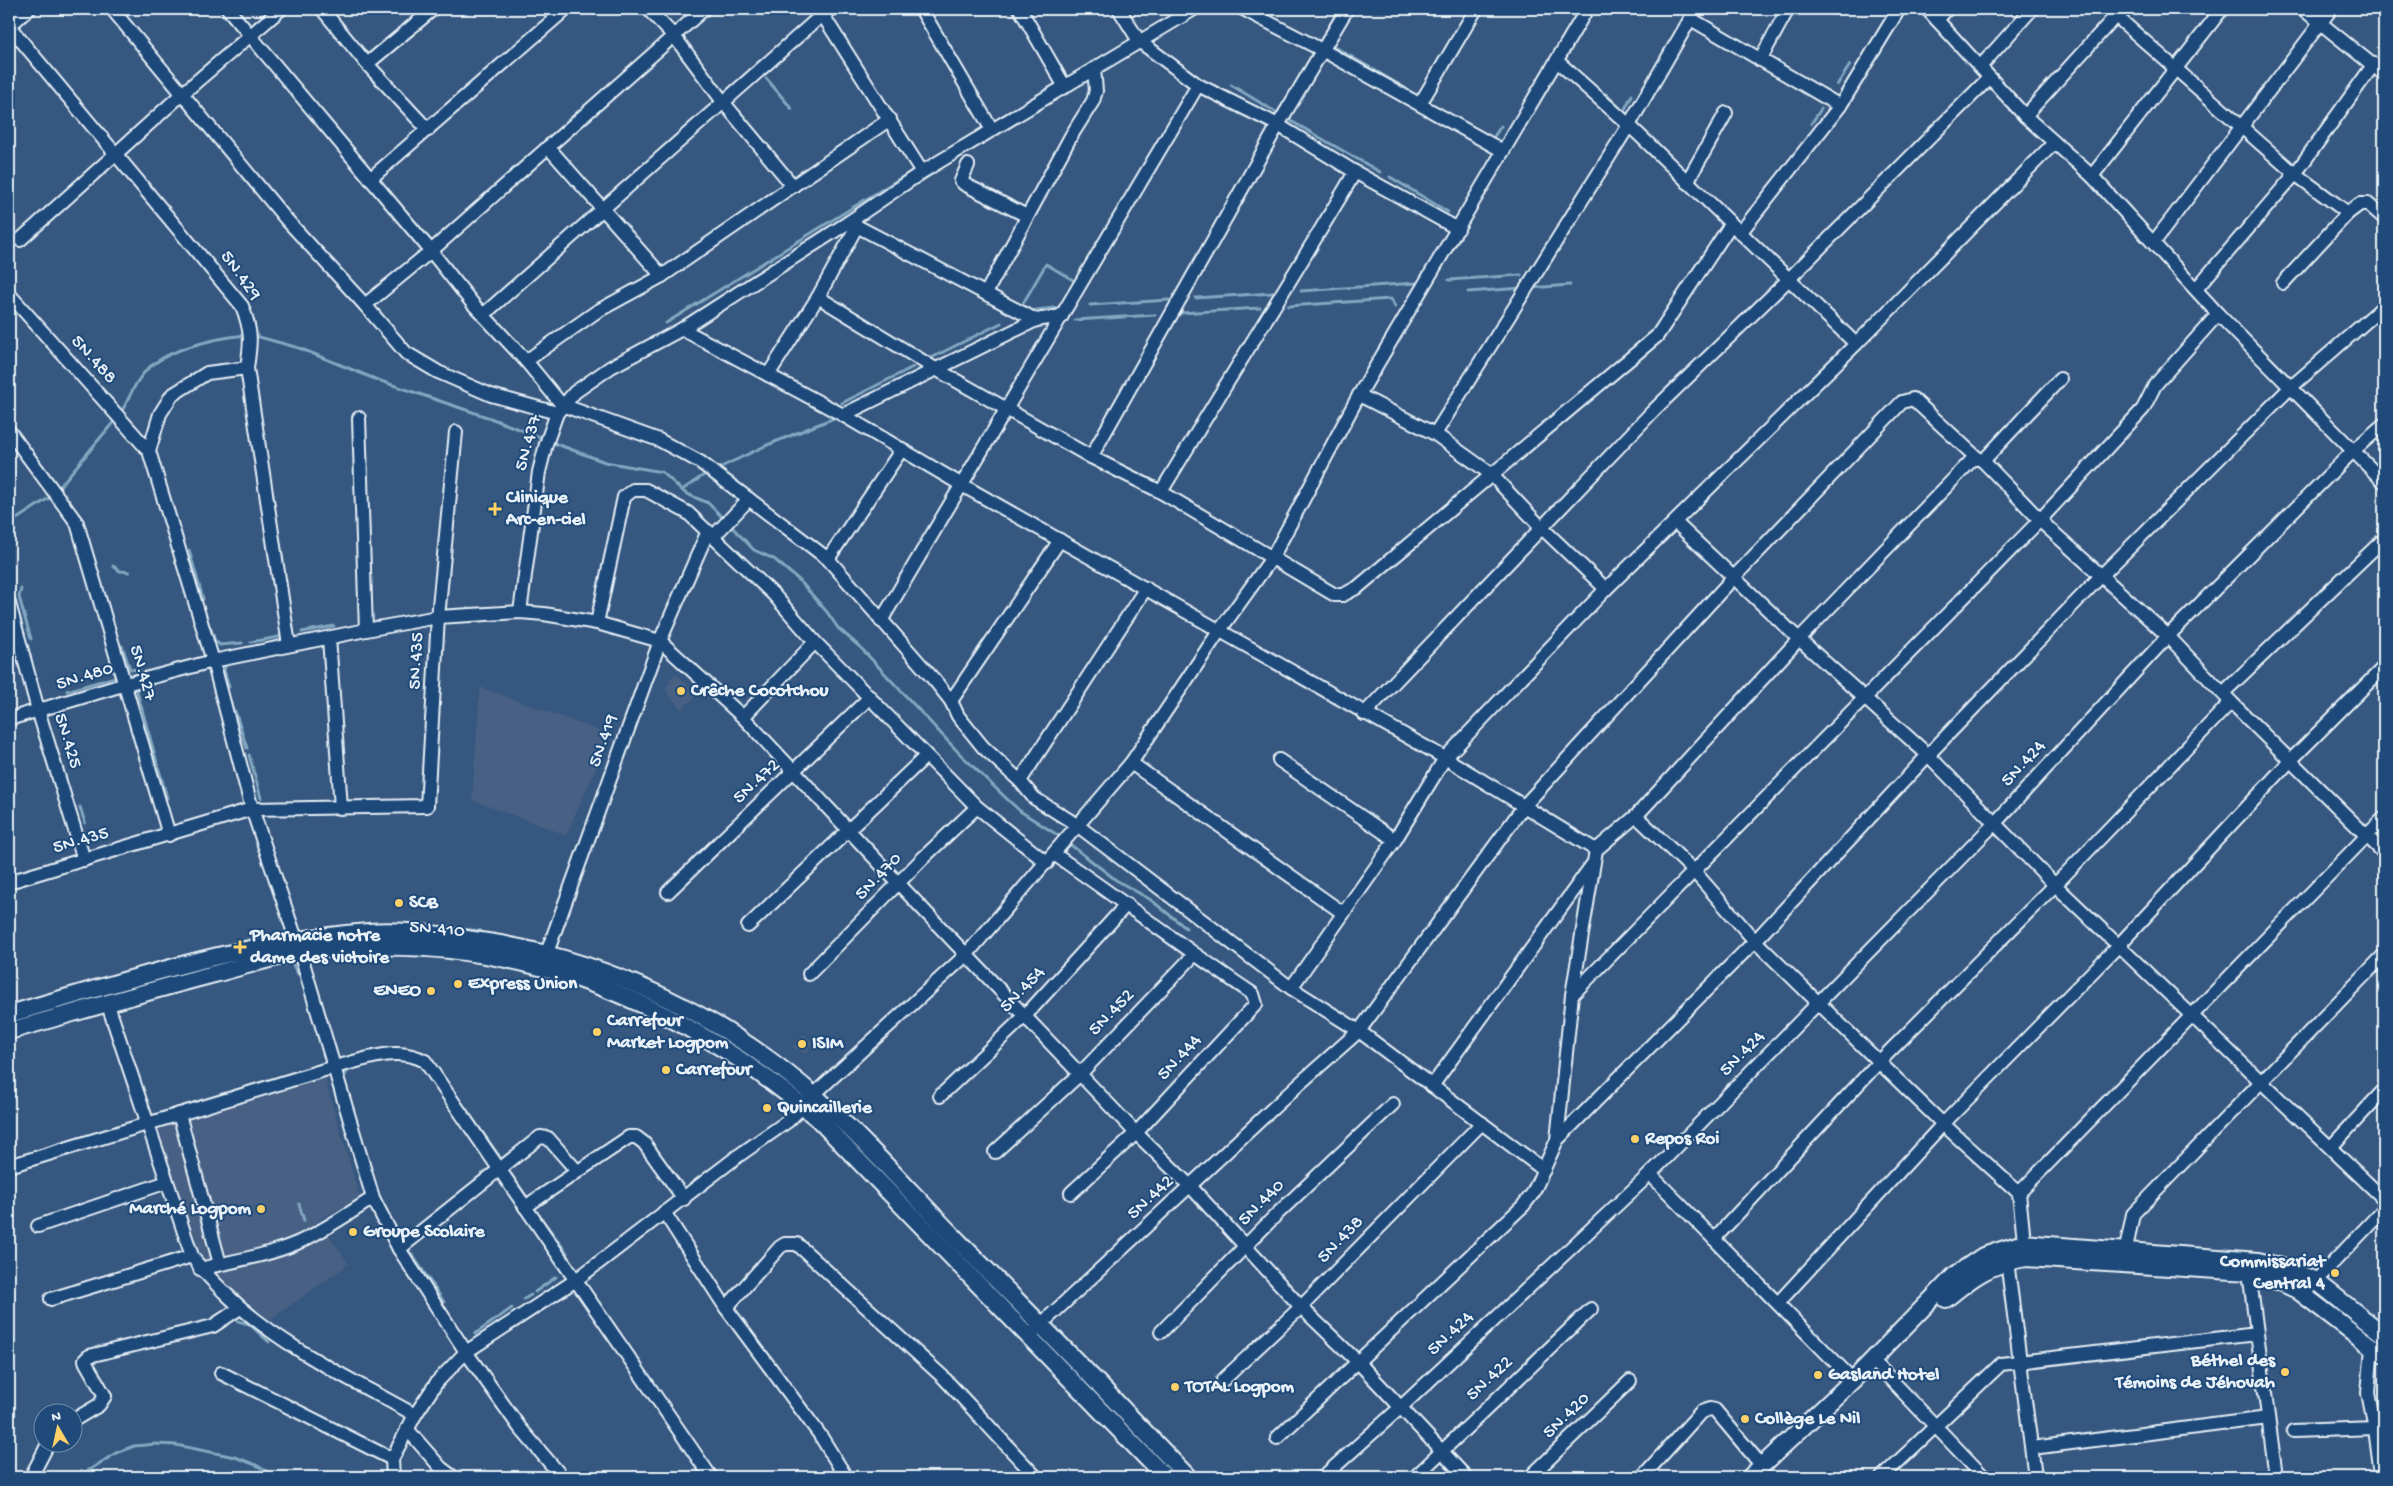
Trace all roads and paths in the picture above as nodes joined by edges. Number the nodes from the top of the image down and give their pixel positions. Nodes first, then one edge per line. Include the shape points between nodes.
1 (29, 9) edge
2 (112, 9) edge
3 (228, 9) edge
4 (281, 9) edge
5 (322, 9) edge
6 (433, 9) edge
7 (566, 9) edge
8 (648, 9) edge
9 (704, 9) edge
10 (921, 9) edge
11 (1020, 9) edge
12 (1119, 9) edge
13 (1194, 9) edge
14 (1243, 9) edge
15 (1347, 9) edge
16 (1476, 9) edge
17 (1587, 9) edge
18 (1788, 9) edge
19 (1899, 9) edge
20 (1927, 9) edge
21 (1947, 9) edge
22 (2032, 9) edge
23 (2222, 9) edge
24 (2302, 9) edge
25 (2331, 9) edge
26 (825, 11) edge
27 (2115, 11) edge
28 (1694, 14) edge
29 (1938, 20) junction
30 (2320, 24) junction
31 (9, 26) edge
32 (251, 35) junction
33 (674, 36) junction
34 (1139, 41) junction
35 (1324, 51) junction
36 (1760, 60) junction
37 (1557, 61) junction
38 (367, 64) junction
39 (2374, 64) junction
40 (1980, 67) junction
41 (2176, 68) junction
42 (1094, 69) junction
43 (2384, 74) edge
44 (1989, 78) junction
45 (1198, 85) junction
46 (1065, 87) junction
47 (182, 94) junction
48 (724, 103) junction
49 (1420, 104) junction
50 (1840, 106) junction
51 (1726, 113) dead end
52 (2025, 116) junction
53 (890, 119) junction
54 (1278, 125) junction
55 (1630, 125) junction
56 (2242, 126) junction
57 (428, 130) junction
58 (992, 130) junction
59 (2053, 144) junction
60 (548, 147) junction
61 (1503, 151) junction
62 (116, 154) junction
63 (968, 165) dead end
64 (922, 172) junction
65 (1355, 172) junction
66 (2295, 174) junction
67 (2092, 176) junction
68 (370, 179) junction
69 (1687, 182) junction
70 (793, 186) junction
71 (604, 210) junction
72 (2348, 213) junction
73 (1027, 216) junction
74 (2384, 218) edge
75 (853, 224) junction
76 (1458, 229) junction
77 (1735, 229) junction
78 (20, 240) dead end
79 (2154, 242) junction
80 (431, 251) junction
81 (662, 276) junction
82 (1789, 279) junction
83 (2283, 283) dead end
84 (2196, 289) junction
85 (986, 293) junction
86 (9, 294) edge
87 (818, 297) junction
88 (365, 304) junction
89 (2384, 306) edge
90 (2218, 314) junction
91 (483, 315) junction
92 (1062, 316) junction
93 (1036, 320) junction
94 (682, 329) junction
95 (1856, 344) junction
96 (526, 361) junction
97 (247, 368) junction
98 (934, 368) junction
99 (768, 375) junction
100 (2060, 380) dead end
101 (2290, 388) junction
102 (1359, 395) junction
103 (560, 409) junction
104 (1007, 409) junction
105 (843, 415) junction
106 (359, 418) dead end
107 (2384, 424) edge
108 (9, 431) edge
109 (456, 432) dead end
110 (1435, 434) junction
111 (902, 449) junction
112 (2354, 450) junction
113 (149, 451) junction
114 (1091, 457) junction
115 (1980, 459) junction
116 (1491, 474) junction
117 (2384, 482) edge
118 (962, 485) junction
119 (1161, 492) junction
120 (749, 499) junction
121 (2040, 520) junction
122 (1675, 522) junction
123 (1541, 527) junction
124 (711, 534) junction
125 (2384, 539) edge
126 (1060, 540) junction
127 (1272, 558) junction
128 (828, 559) junction
129 (2101, 576) junction
130 (1734, 577) junction
131 (1146, 588) junction
132 (1606, 589) junction
133 (9, 604) edge
134 (520, 612) junction
135 (438, 617) junction
136 (881, 621) junction
137 (597, 623) junction
138 (366, 630) junction
139 (1220, 630) junction
140 (2168, 636) junction
141 (330, 638) junction
142 (1799, 639) junction
143 (660, 641) junction
144 (815, 642) junction
145 (289, 645) junction
146 (213, 661) junction
147 (2384, 667) edge
148 (126, 684) junction
149 (870, 698) junction
150 (1866, 698) junction
151 (2227, 698) junction
152 (951, 701) junction
153 (38, 710) junction
154 (1364, 714) junction
155 (743, 717) junction
156 (9, 719) edge
157 (1928, 755) junction
158 (926, 756) junction
159 (1445, 758) junction
160 (1279, 760) dead end
161 (2290, 761) junction
162 (1131, 763) junction
163 (794, 773) junction
164 (1020, 781) junction
165 (1524, 806) junction
166 (978, 807) junction
167 (341, 808) junction
168 (252, 809) junction
169 (1636, 816) junction
170 (2384, 818) edge
171 (1995, 823) junction
172 (1075, 828) junction
173 (848, 829) junction
174 (169, 835) junction
175 (2366, 837) junction
176 (1395, 840) junction
177 (2384, 853) edge
178 (1595, 856) junction
179 (1051, 859) junction
180 (84, 860) junction
181 (1693, 870) junction
182 (9, 882) edge
183 (899, 884) junction
184 (2056, 885) junction
185 (668, 892) dead end
186 (1127, 904) junction
187 (1343, 912) junction
188 (748, 926) dead end
189 (1756, 941) junction
190 (298, 946) junction
191 (2118, 946) junction
192 (967, 954) junction
193 (1194, 955) junction
194 (2384, 955) edge
195 (544, 959) junction
196 (809, 974) dead end
197 (1291, 988) junction
198 (1572, 995) junction
199 (107, 1002) junction
200 (1820, 1003) junction
201 (9, 1014) edge
202 (2191, 1014) junction
203 (1025, 1016) junction
204 (9, 1031) edge
205 (1359, 1031) junction
206 (1879, 1062) junction
207 (334, 1067) junction
208 (1080, 1074) junction
209 (2262, 1080) junction
210 (1432, 1086) junction
211 (2384, 1090) edge
212 (940, 1096) dead end
213 (809, 1101) junction
214 (1393, 1104) dead end
215 (179, 1114) junction
216 (1482, 1123) junction
217 (148, 1124) junction
218 (1943, 1124) junction
219 (1136, 1133) junction
220 (1557, 1140) junction
221 (2330, 1147) junction
222 (994, 1152) dead end
223 (9, 1166) edge
224 (500, 1168) junction
225 (879, 1170) junction
226 (1544, 1170) junction
227 (577, 1171) junction
228 (1650, 1174) junction
229 (167, 1182) junction
230 (1191, 1187) junction
231 (1071, 1193) dead end
232 (2019, 1193) junction
233 (373, 1198) junction
234 (684, 1199) junction
235 (2384, 1199) edge
236 (525, 1207) junction
237 (2384, 1209) edge
238 (664, 1212) junction
239 (38, 1226) dead end
240 (1714, 1239) junction
241 (1245, 1247) junction
242 (399, 1249) junction
243 (2025, 1251) junction
244 (192, 1256) junction
245 (2124, 1258) junction
246 (2008, 1261) junction
247 (220, 1264) junction
248 (200, 1269) junction
249 (2250, 1272) junction
250 (576, 1280) junction
251 (2316, 1281) junction
252 (2303, 1294) junction
253 (51, 1298) dead end
254 (1778, 1303) junction
255 (1301, 1307) junction
256 (240, 1308) junction
257 (726, 1308) junction
258 (1591, 1309) dead end
259 (1041, 1325) junction
260 (1161, 1332) dead end
261 (2257, 1334) junction
262 (2384, 1336) edge
263 (1028, 1337) junction
264 (2378, 1350) edge
265 (466, 1352) junction
266 (2020, 1361) junction
267 (1358, 1362) junction
268 (1879, 1367) junction
269 (221, 1373) dead end
270 (1223, 1380) dead end
271 (1853, 1380) junction
272 (1630, 1381) dead end
273 (1400, 1408) junction
274 (82, 1415) edge
275 (415, 1415) junction
276 (2268, 1418) junction
277 (1936, 1426) junction
278 (2375, 1428) junction
279 (407, 1429) junction
280 (2292, 1431) dead end
281 (1277, 1438) dead end
282 (2032, 1448) junction
283 (1441, 1452) junction
284 (43, 1454) edge
285 (392, 1459) junction
286 (1764, 1471) edge
287 (31, 1477) edge
288 (393, 1477) edge
289 (452, 1477) edge
290 (562, 1477) edge
291 (711, 1477) edge
292 (846, 1477) edge
293 (1036, 1477) edge
294 (1164, 1477) edge
295 (1188, 1477) edge
296 (1323, 1477) edge
297 (1415, 1477) edge
298 (1466, 1477) edge
299 (1530, 1477) edge
300 (1642, 1477) edge
301 (1750, 1477) edge
302 (1882, 1477) edge
303 (1984, 1477) edge
304 (2035, 1477) edge
305 (2276, 1477) edge
306 (2381, 1477) edge

1 - 31 street
2 - 47 street
3 - 32 street
4 - 32 street
5 - 38 street
6 - 38 street
7 - 57 street
8 - 33 street
9 - 33 street
10 - 58 street
11 - 46 street
12 - 34 street
13 - 34 street
14 - 35 street
15 - 35 street
16 - 49 street
17 - 37 street
18 - 36 street
19 - 50 street
20 - 29 street
21 - 29 street
22 - 40 street
23 - 41 street
24 - 30 street
25 - 30 street
26 - 48 street
26 - 53 street
27 - 41 street
27 - 52 street
28 - 36 street
28 - 55 street
29 - 40 street
30 - 39 street
30 - 56 street
31 - 62 street, 5N.429
32 - 47 street
32 - 68 street
33 - 48 street
33 - 60 street
34 - 42 street
34 - 45 street
35 - 49 street
35 - 54 street
36 - 50 street
37 - 55 street
37 - 61 street
38 - 57 street
39 - 43 street
39 - 66 street
40 - 44 street
41 - 56 street
41 - 67 street
42 - 46 street
42 - 73 street via 1096,91 1093,101
44 - 52 street
44 - 82 street
45 - 54 street
45 - 92 street
46 - 58 street
47 - 62 street
47 - 88 street via 285,218
48 - 70 street
48 - 71 street
49 - 61 street
50 - 77 street
51 - 69 street
52 - 59 street
53 - 64 street
53 - 70 street
54 - 65 street
54 - 114 street
55 - 69 street
55 - 110 street
56 - 66 street
56 - 79 street
57 - 68 street
58 - 64 street
59 - 67 street
59 - 95 street
60 - 71 street
60 - 80 street
61 - 76 street
62 - 78 street
62 - 97 street, 5N.429 via 242,306 250,326
63 - 73 street via 961,180 964,184
64 - 75 street
65 - 76 street
65 - 119 street
66 - 72 street
66 - 84 street
67 - 79 street
68 - 80 street
69 - 77 street
70 - 81 street
71 - 81 street
71 - 91 street
72 - 74 street via 2360,204 2368,204
72 - 83 street
73 - 85 street
75 - 85 street
75 - 87 street
75 - 94 street
76 - 102 street
77 - 82 street
77 - 116 street via 1657,336
79 - 84 street
80 - 88 street
80 - 91 street
81 - 96 street via 603,307
82 - 95 street
82 - 123 street via 1654,410
84 - 90 street
85 - 93 street
86 - 113 street, 5N.488
87 - 98 street
87 - 99 street
88 - 103 street via 406,353 438,372 491,395
89 - 101 street
90 - 101 street
90 - 121 street via 2155,385 2143,409
91 - 96 street
92 - 93 street
92 - 104 street
93 - 98 street
94 - 99 street
94 - 103 street via 592,379
95 - 122 street
96 - 103 street
97 - 113 street via 207,373 172,395 160,414
97 - 145 street, 5N.429
98 - 104 street
98 - 105 street
99 - 105 street
100 - 115 street
101 - 112 street
101 - 129 street
102 - 110 street
102 - 127 street
103 - 120 street via 659,440 700,462
103 - 134 street, 5N.437 via 539,472
104 - 114 street
104 - 118 street
105 - 111 street
106 - 138 street
107 - 112 street, 5N.424
108 - 148 street, 5N.427 via 77,523
109 - 135 street, 5N.435
110 - 116 street
111 - 118 street
111 - 128 street
112 - 117 street
112 - 140 street, 5N.424
113 - 146 street
114 - 119 street
115 - 121 street
115 - 130 street, 5N.442 via 1913,399 1908,399
115 - 142 street via 1972,460
116 - 123 street
116 - 127 street via 1351,592 1335,595
118 - 126 street
118 - 136 street
119 - 127 street
120 - 124 street via 728,523
120 - 128 street
121 - 129 street
121 - 150 street
122 - 130 street
122 - 132 street
123 - 132 street
123 - 154 street
124 - 137 street via 688,513 646,490 632,490 624,497
124 - 143 street, 5N.419
124 - 144 street via 774,594
125 - 151 street
126 - 131 street
126 - 152 street
127 - 139 street
128 - 136 street
129 - 140 street
129 - 157 street
130 - 142 street
130 - 165 street, 5N.442
131 - 139 street
131 - 164 street
132 - 159 street
133 - 153 street, 5N.425
134 - 135 street, 5N.480
134 - 137 street, 5N.480
135 - 138 street, 5N.480
135 - 167 street, 5N.435 via 427,806
136 - 152 street
137 - 143 street, 5N.480
138 - 141 street, 5N.480
139 - 154 street
139 - 162 street
140 - 151 street
140 - 171 street, 5N.424
141 - 145 street, 5N.480
141 - 167 street
142 - 150 street
142 - 169 street
143 - 155 street
143 - 195 street, 5N.419
144 - 149 street
144 - 155 street
145 - 146 street, 5N.480
146 - 148 street, 5N.480
146 - 168 street
147 - 161 street
148 - 153 street, 5N.480
148 - 174 street, 5N.427
149 - 158 street
149 - 163 street, 5N.472
150 - 157 street
150 - 181 street
151 - 161 street
151 - 184 street
152 - 164 street via 958,716 983,748
153 - 156 street, 5N.480
153 - 180 street, 5N.425
154 - 159 street
155 - 163 street
157 - 171 street
157 - 189 street
158 - 166 street
158 - 173 street
159 - 165 street
159 - 176 street
160 - 176 street
161 - 175 street
161 - 191 street
162 - 172 street
162 - 187 street
163 - 173 street
163 - 185 street, 5N.472
164 - 172 street via 1034,798
165 - 178 street
165 - 205 street, 5N.442
166 - 179 street
166 - 183 street, 5N.470
167 - 168 street, 5N.435
168 - 174 street, 5N.435
168 - 190 street
169 - 178 street
169 - 181 street
170 - 175 street
171 - 184 street
171 - 200 street, 5N.424
172 - 179 street
172 - 197 street
173 - 183 street
173 - 188 street
174 - 180 street, 5N.435
175 - 177 street
175 - 202 street
176 - 187 street
178 - 198 street
178 - 210 street
179 - 186 street
179 - 192 street
180 - 182 street, 5N.435
181 - 189 street
181 - 198 street
183 - 192 street
183 - 196 street, 5N.470
184 - 191 street
184 - 206 street
186 - 193 street
186 - 203 street, 5N.454
187 - 197 street
189 - 200 street
189 - 220 street
190 - 195 main road, 5N.410 via 418,947
190 - 199 main road, 5N.410
190 - 201 main road via 177,968
190 - 207 street
191 - 202 street
191 - 218 street
192 - 203 street
192 - 213 street
193 - 208 street, 5N.452
193 - 219 street, 5N.444 via 1253,994 1256,1004
194 - 209 street
195 - 213 main road, 5N.410 via 686,1025
197 - 205 street
198 - 220 street
199 - 204 main road, 5N.410
199 - 217 street
200 - 206 street
200 - 228 street, 5N.424
202 - 209 street
202 - 232 street
203 - 208 street
203 - 212 street, 5N.454
205 - 210 street
205 - 230 street, 5N.442
206 - 218 street
206 - 240 street
207 - 215 street
207 - 224 street via 399,1052 425,1062
207 - 233 street
208 - 219 street
208 - 222 street, 5N.452
209 - 221 street
209 - 245 street via 2132,1214
210 - 216 street
211 - 221 street
213 - 225 main road, 5N.410
213 - 234 street via 788,1122
214 - 241 street, 5N.440
215 - 217 street
215 - 247 street
216 - 226 street
216 - 255 street, 5N.438
217 - 223 street
217 - 229 street
218 - 232 street
218 - 254 street
219 - 230 street
219 - 231 street, 5N.444
220 - 226 street
221 - 235 street
224 - 227 street via 545,1136
224 - 236 street
224 - 242 street
225 - 259 main road
225 - 263 main road
226 - 267 street via 1524,1206
227 - 234 street via 623,1139 636,1138 644,1143
227 - 236 street
228 - 240 street
228 - 273 street, 5N.424
229 - 239 street
229 - 244 street
230 - 241 street
230 - 259 street, 5N.442
232 - 243 street
233 - 242 street
233 - 247 street via 297,1243
234 - 238 street
236 - 250 street
237 - 251 street
238 - 250 street
238 - 257 street
240 - 254 street
241 - 255 street
241 - 260 street, 5N.440
242 - 265 street
243 - 245 main road
243 - 246 main road
243 - 271 main road via 1983,1256 1955,1276
244 - 248 street
244 - 253 street
245 - 249 main road
245 - 251 main road via 2258,1261
246 - 266 street
246 - 268 main road via 1971,1277
247 - 248 street
248 - 256 street
249 - 252 main road
249 - 261 street
250 - 265 street
250 - 291 street
251 - 252 street
251 - 262 main road
252 - 264 main road
254 - 271 street
255 - 267 street
255 - 270 street, 5N.438
256 - 274 street via 213,1326 89,1356 86,1363 105,1396 99,1405
256 - 275 street via 288,1344
257 - 292 street via 815,1428
257 - 293 street via 780,1247 796,1244 943,1377
258 - 283 street, 5N.422
259 - 263 street, 5N.442
259 - 295 main road
261 - 266 street
261 - 276 street
263 - 294 main road
264 - 278 street via 2368,1393
265 - 275 street via 437,1382
265 - 290 street via 520,1428
266 - 277 street via 2001,1364
266 - 282 street
267 - 273 street
267 - 281 street
268 - 277 street
268 - 286 main road
269 - 285 street
271 - 286 main road
272 - 299 street, 5N.420
273 - 283 street
273 - 296 street, 5N.424
275 - 279 street
276 - 282 street
276 - 305 street
277 - 302 street
277 - 303 street
278 - 280 street
278 - 306 street
279 - 285 street
279 - 289 street
282 - 304 street
283 - 297 street, 5N.422
283 - 298 street
284 - 287 street
285 - 288 street
286 - 300 street via 1715,1410 1710,1409 1701,1412
286 - 301 main road

